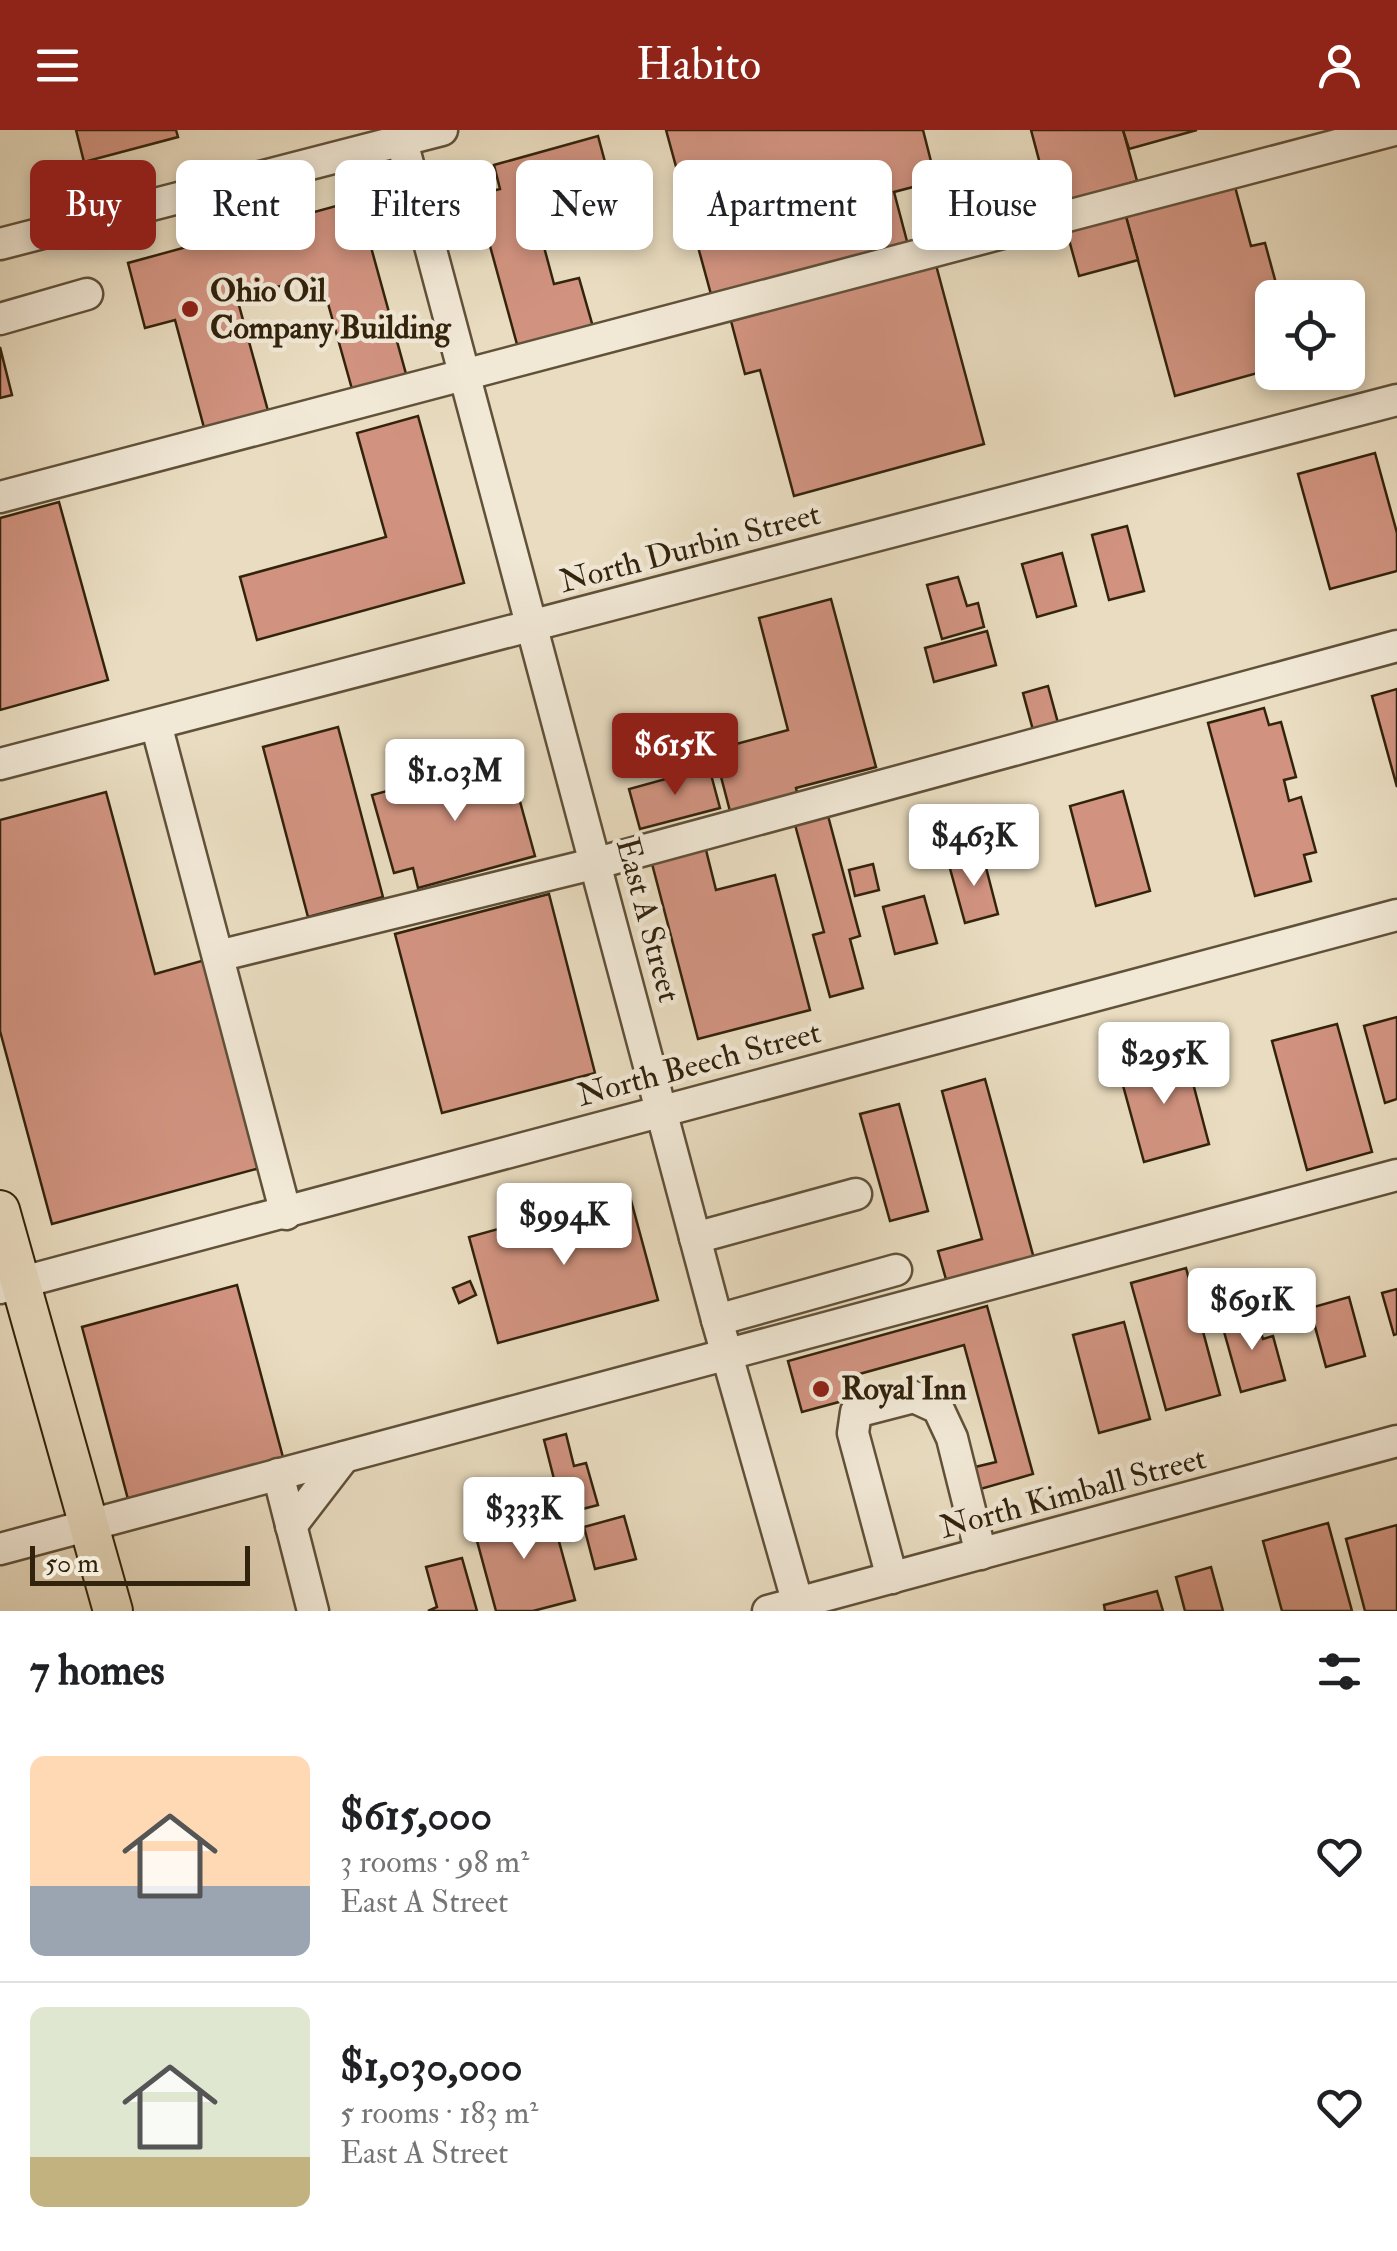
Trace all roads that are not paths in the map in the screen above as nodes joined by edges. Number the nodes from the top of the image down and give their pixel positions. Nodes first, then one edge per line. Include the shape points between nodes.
1 (442, 130) edge
2 (1394, 130) edge
3 (400, 135) edge
4 (0, 244) edge
5 (87, 294) dead end
6 (0, 319) edge
7 (465, 375) junction
8 (1397, 400) edge
9 (0, 497) edge
10 (532, 625) junction
11 (1397, 646) edge
12 (156, 724) junction
13 (0, 764) edge
14 (597, 863) junction
15 (1397, 915) edge
16 (218, 956) junction
17 (660, 1110) junction
18 (1397, 1175) edge
19 (856, 1194) dead end
20 (0, 1210) edge
21 (286, 1214) junction
22 (695, 1238) junction
23 (896, 1270) dead end
24 (10, 1285) edge
25 (716, 1320) junction
26 (726, 1354) junction
27 (1397, 1441) edge
28 (344, 1457) junction
29 (278, 1474) junction
30 (89, 1525) junction
31 (291, 1526) junction
32 (0, 1549) edge
33 (981, 1554) junction
34 (892, 1578) junction
35 (799, 1607) edge
36 (113, 1611) edge
37 (313, 1611) edge
38 (768, 1611) edge

1 - 3 street
2 - 7 street
3 - 4 street
3 - 7 street, East A Street
5 - 6 street
7 - 9 street
7 - 10 street, East A Street
8 - 10 street, North Durbin Street
10 - 12 street, North Durbin Street
10 - 14 street, East A Street
11 - 14 street
12 - 13 street, North Durbin Street
12 - 16 street
14 - 16 street
14 - 17 street, East A Street
15 - 17 street, North Beech Street
16 - 21 street
17 - 21 street, North Beech Street
17 - 22 street, East A Street
18 - 26 street
19 - 22 street
20 - 24 main road
21 - 24 street, North Beech Street
22 - 25 street, East A Street
23 - 25 street
24 - 30 main road
25 - 26 street, East A Street
26 - 28 street
26 - 35 street, East A Street
27 - 33 street, North Kimball Street
28 - 29 street
28 - 31 street
29 - 30 street
29 - 31 street
30 - 32 street
30 - 36 main road
31 - 37 street
33 - 34 street, North Kimball Street
33 - 34 street via 938,1408 914,1397 856,1412 853,1432
34 - 35 street, North Kimball Street
35 - 38 street, North Kimball Street

